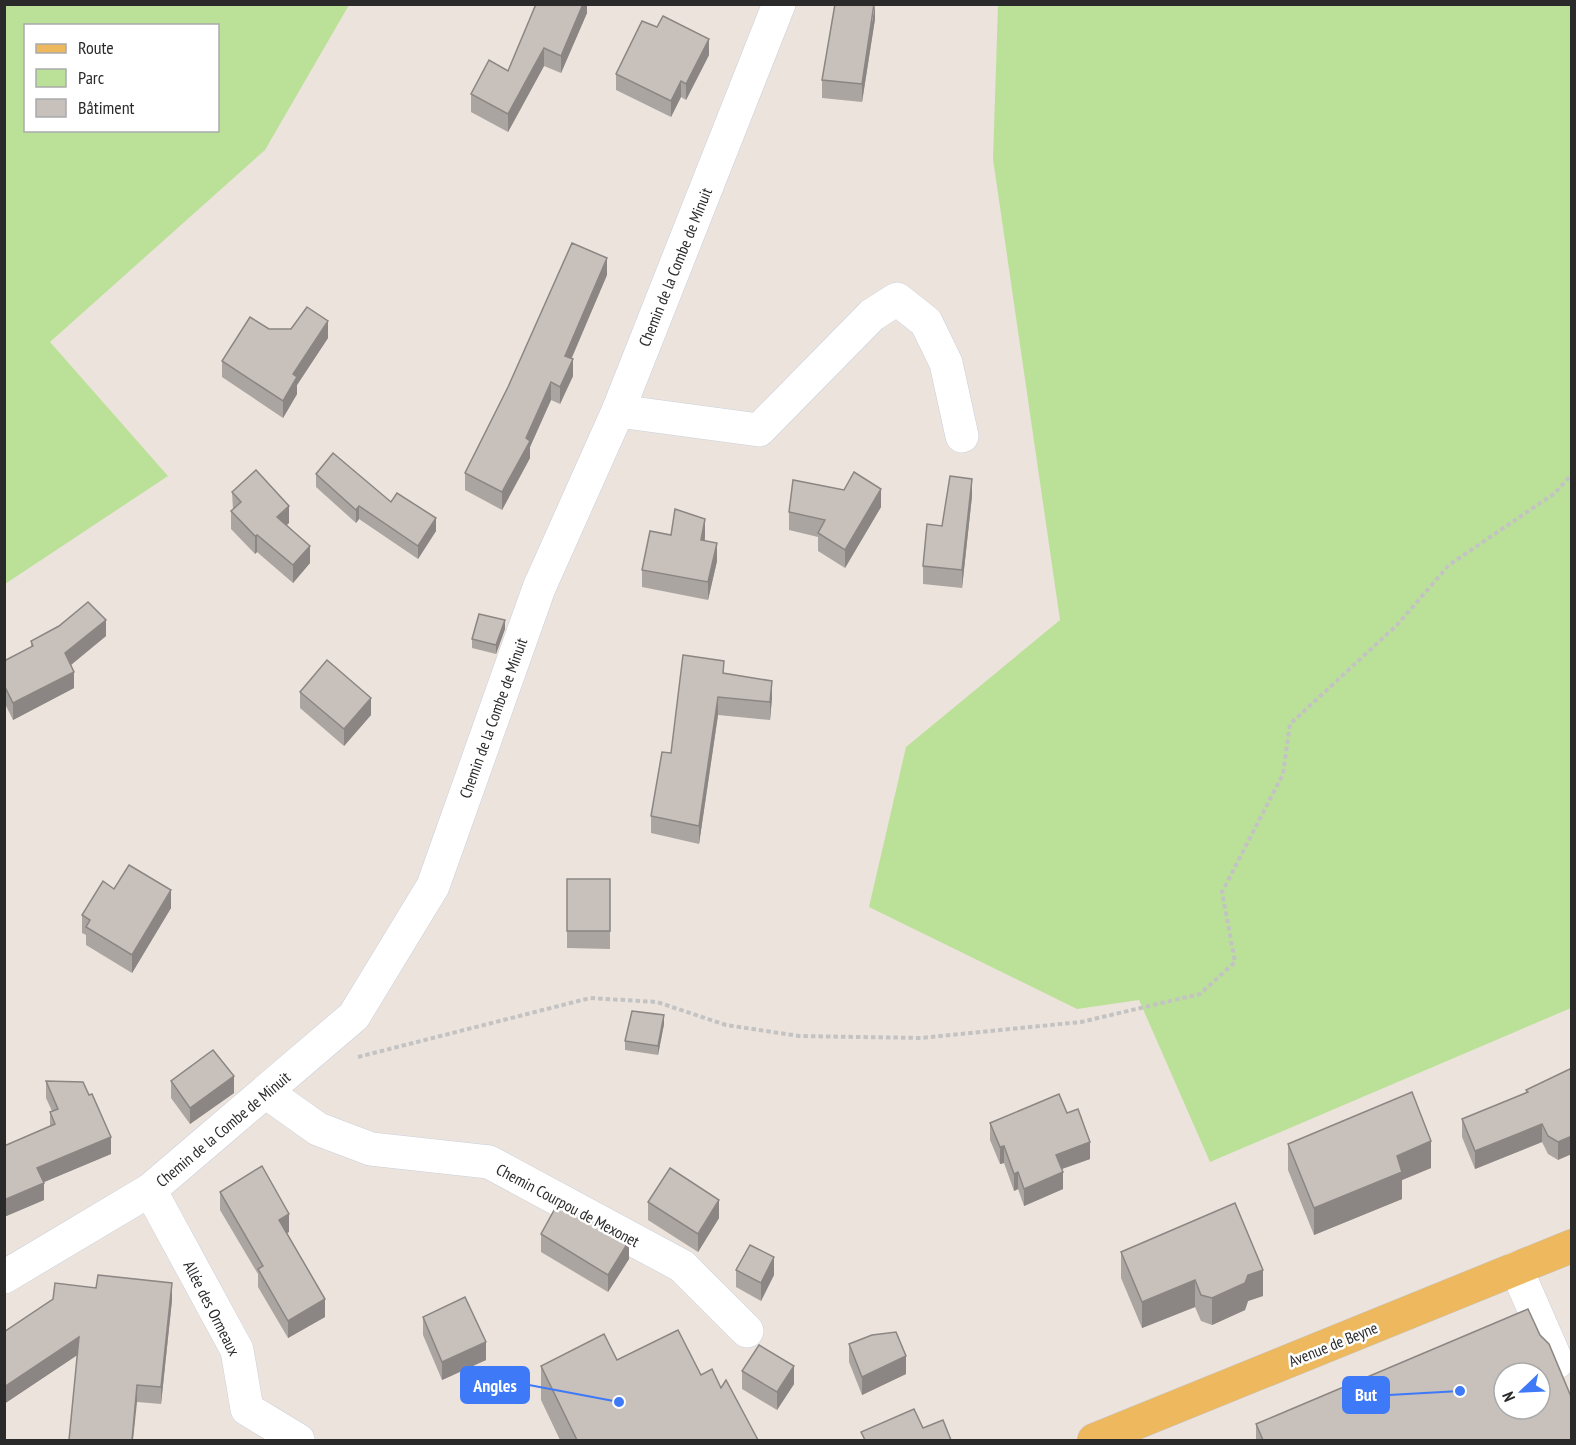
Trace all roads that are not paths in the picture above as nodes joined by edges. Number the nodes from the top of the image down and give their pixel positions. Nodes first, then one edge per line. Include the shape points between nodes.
1 (779, 4) edge
2 (618, 411) junction
3 (962, 436) dead end
4 (266, 1092) junction
5 (150, 1190) junction
6 (1572, 1246) edge
7 (1516, 1268) junction
8 (4, 1277) edge
9 (747, 1331) dead end
10 (1557, 1362) edge
11 (298, 1440) edge
12 (1094, 1440) edge

1 - 2 street, Chemin de la Combe de Minuit
2 - 3 street via 759,430 872,315 897,299 926,322 946,363
2 - 4 street, Chemin de la Combe de Minuit via 539,588 433,886 354,1016
4 - 5 street, Chemin de la Combe de Minuit
4 - 9 street, Chemin Courpou de Mexonet via 318,1129 371,1149 489,1162 682,1266
5 - 8 street, Chemin de la Combe de Minuit
5 - 11 street, Allée des Ormeaux via 237,1350 247,1409
6 - 7 main road, Avenue de Beyne
7 - 10 street
7 - 12 main road, Avenue de Beyne

